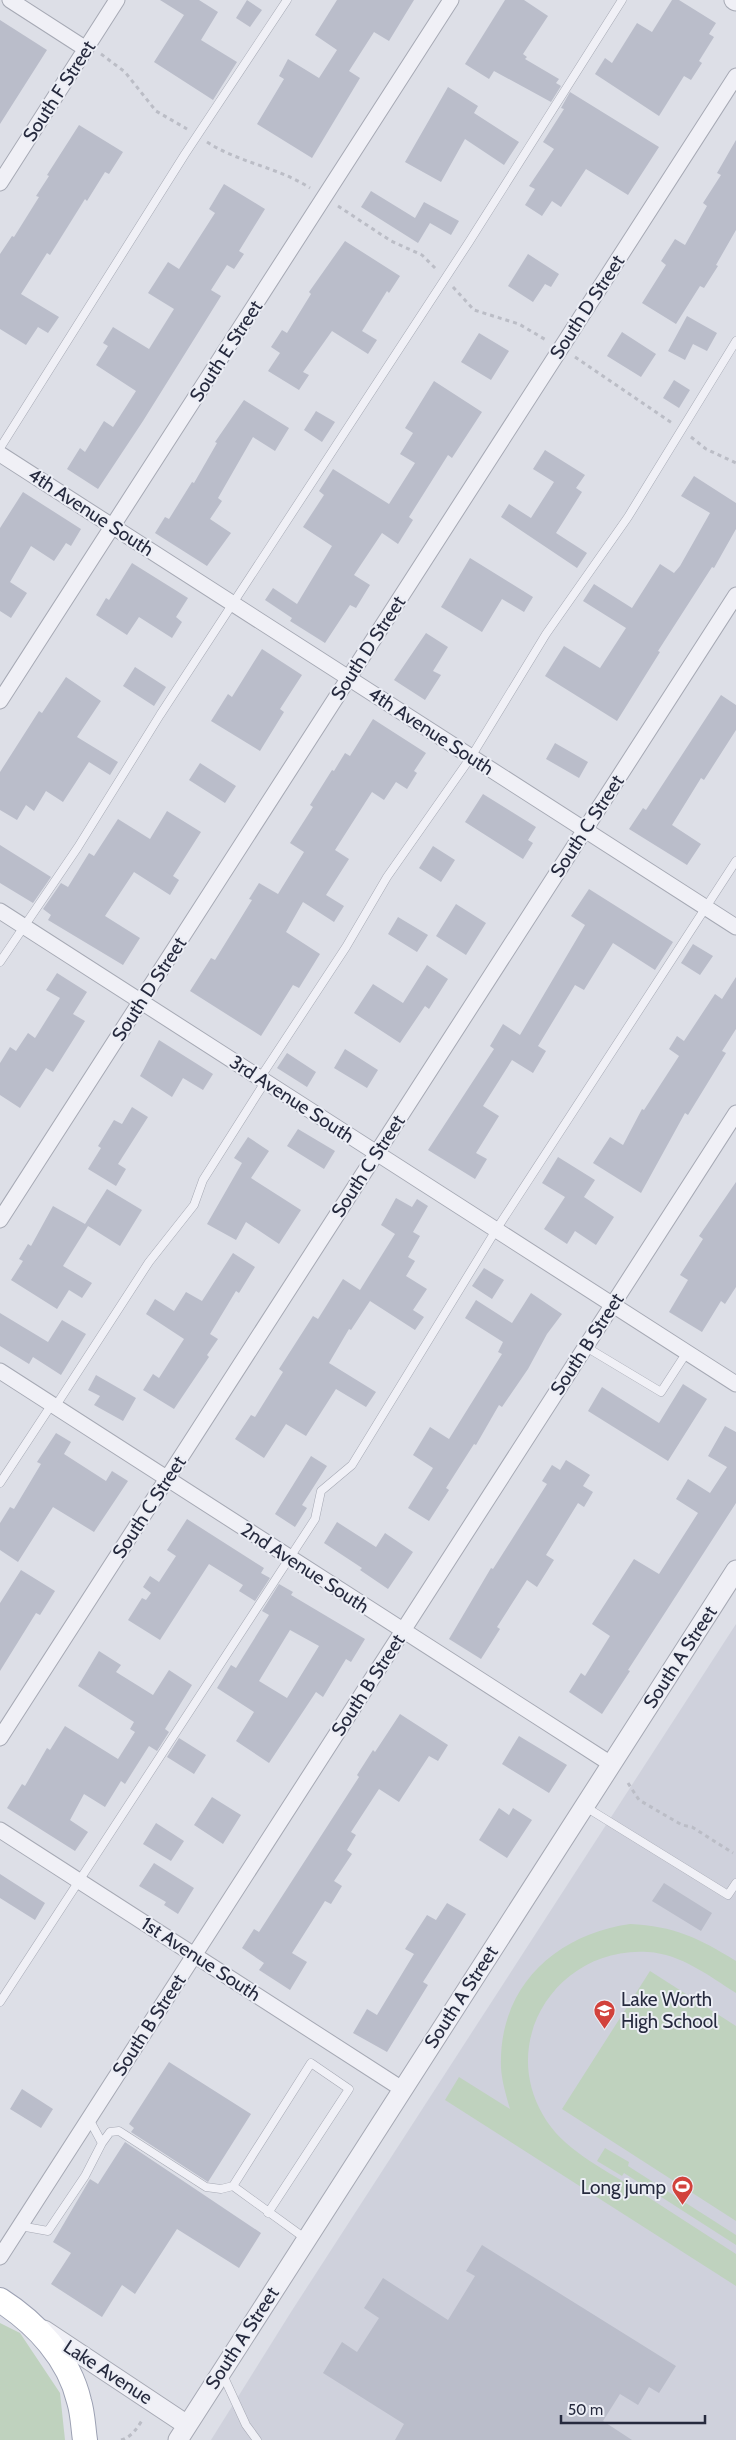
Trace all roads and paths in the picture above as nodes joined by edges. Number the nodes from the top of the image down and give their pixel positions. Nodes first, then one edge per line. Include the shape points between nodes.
1 (10, 0) edge
2 (117, 0) edge
3 (287, 0) edge
4 (451, 0) edge
5 (622, 0) edge
6 (86, 49) junction
7 (736, 76) edge
8 (0, 183) edge
9 (736, 341) edge
10 (575, 357) dead end
11 (680, 428) junction
12 (0, 448) edge
13 (0, 454) edge
14 (736, 462) edge
15 (113, 526) junction
16 (736, 595) edge
17 (234, 604) junction
18 (349, 678) junction
19 (0, 701) edge
20 (471, 757) junction
21 (585, 830) junction
22 (736, 861) edge
23 (704, 907) junction
24 (0, 911) edge
25 (23, 926) junction
26 (736, 927) edge
27 (0, 962) edge
28 (140, 1001) junction
29 (263, 1080) junction
30 (736, 1113) edge
31 (377, 1153) junction
32 (0, 1220) edge
33 (496, 1230) junction
34 (613, 1304) junction
35 (586, 1347) junction
36 (687, 1352) junction
37 (0, 1371) edge
38 (736, 1384) edge
39 (53, 1405) junction
40 (167, 1479) junction
41 (0, 1484) edge
42 (289, 1557) junction
43 (736, 1570) edge
44 (403, 1630) junction
45 (0, 1738) edge
46 (611, 1764) junction
47 (628, 1783) dead end
48 (584, 1806) junction
49 (0, 1830) edge
50 (733, 1853) dead end
51 (80, 1882) junction
52 (736, 1883) edge
53 (728, 1895) junction
54 (736, 1900) edge
55 (194, 1955) junction
56 (0, 2002) edge
57 (402, 2089) junction
58 (89, 2118) junction
59 (102, 2143) junction
60 (233, 2186) junction
61 (268, 2213) junction
62 (20, 2226) junction
63 (306, 2239) junction
64 (0, 2256) edge
65 (0, 2300) edge
66 (29, 2320) junction
67 (221, 2372) junction
68 (145, 2416) dead end
69 (182, 2432) edge
70 (129, 2439) edge
71 (85, 2440) edge
72 (121, 2440) edge
73 (257, 2440) edge

1 - 6 street
2 - 6 street, South F Street
3 - 12 lane via 185,154
4 - 15 street, South E Street
5 - 17 lane
6 - 8 street, South F Street
7 - 18 street, South D Street
9 - 11 lane
10 - 11 path
11 - 14 path via 706,450
11 - 20 lane via 628,517 546,634
13 - 15 street, 4th Avenue South
15 - 17 street, 4th Avenue South
15 - 19 street, South E Street
16 - 21 street, South C Street
17 - 18 street, 4th Avenue South
17 - 25 lane via 78,847
18 - 20 street, 4th Avenue South
18 - 28 street, South D Street
20 - 21 street, 4th Avenue South
20 - 29 lane via 387,877
21 - 23 street, 4th Avenue South
21 - 31 street, South C Street
22 - 23 lane
23 - 26 street, 4th Avenue South
23 - 33 lane
24 - 25 street, 3rd Avenue South
25 - 27 lane
25 - 28 street, 3rd Avenue South
28 - 29 street, 3rd Avenue South
28 - 32 street, South D Street
29 - 31 street, 3rd Avenue South
29 - 39 lane via 203,1180 194,1205 149,1262
30 - 34 street, South B Street
31 - 33 street, 3rd Avenue South
31 - 40 street, South C Street
33 - 34 street, 3rd Avenue South
33 - 42 lane via 352,1464 321,1492 315,1519
34 - 35 street, South B Street
34 - 36 street, 3rd Avenue South
35 - 36 lane via 661,1392
35 - 44 street, South B Street
36 - 38 street, 3rd Avenue South
37 - 39 street, 2nd Avenue South
39 - 40 street, 2nd Avenue South
39 - 41 lane
40 - 42 street, 2nd Avenue South
40 - 45 street, South C Street
42 - 44 street, 2nd Avenue South
42 - 51 lane
43 - 46 street, South A Street
44 - 46 street, 2nd Avenue South
44 - 55 street, South B Street
46 - 48 street, South A Street
47 - 50 path via 639,1800 682,1825 692,1827
48 - 53 lane
48 - 57 street, South A Street
49 - 51 street, 1st Avenue South
51 - 55 street, 1st Avenue South
51 - 56 lane
52 - 53 lane
53 - 54 lane
55 - 57 street, 1st Avenue South
55 - 58 street, South B Street
57 - 63 street, South A Street
58 - 59 lane
58 - 62 street, South B Street
59 - 60 lane via 110,2132 119,2131 206,2186 221,2189
59 - 62 lane via 85,2176 48,2232
60 - 61 lane
60 - 61 lane via 311,2063 349,2089
61 - 63 lane
62 - 64 street, South B Street
63 - 67 street, South A Street
65 - 66 main road, Lake Avenue
66 - 69 street, Lake Avenue
66 - 71 main road, Lake Avenue via 63,2362 71,2378 80,2402
67 - 69 street, South A Street
67 - 73 lane via 246,2425
68 - 70 path
70 - 72 path

